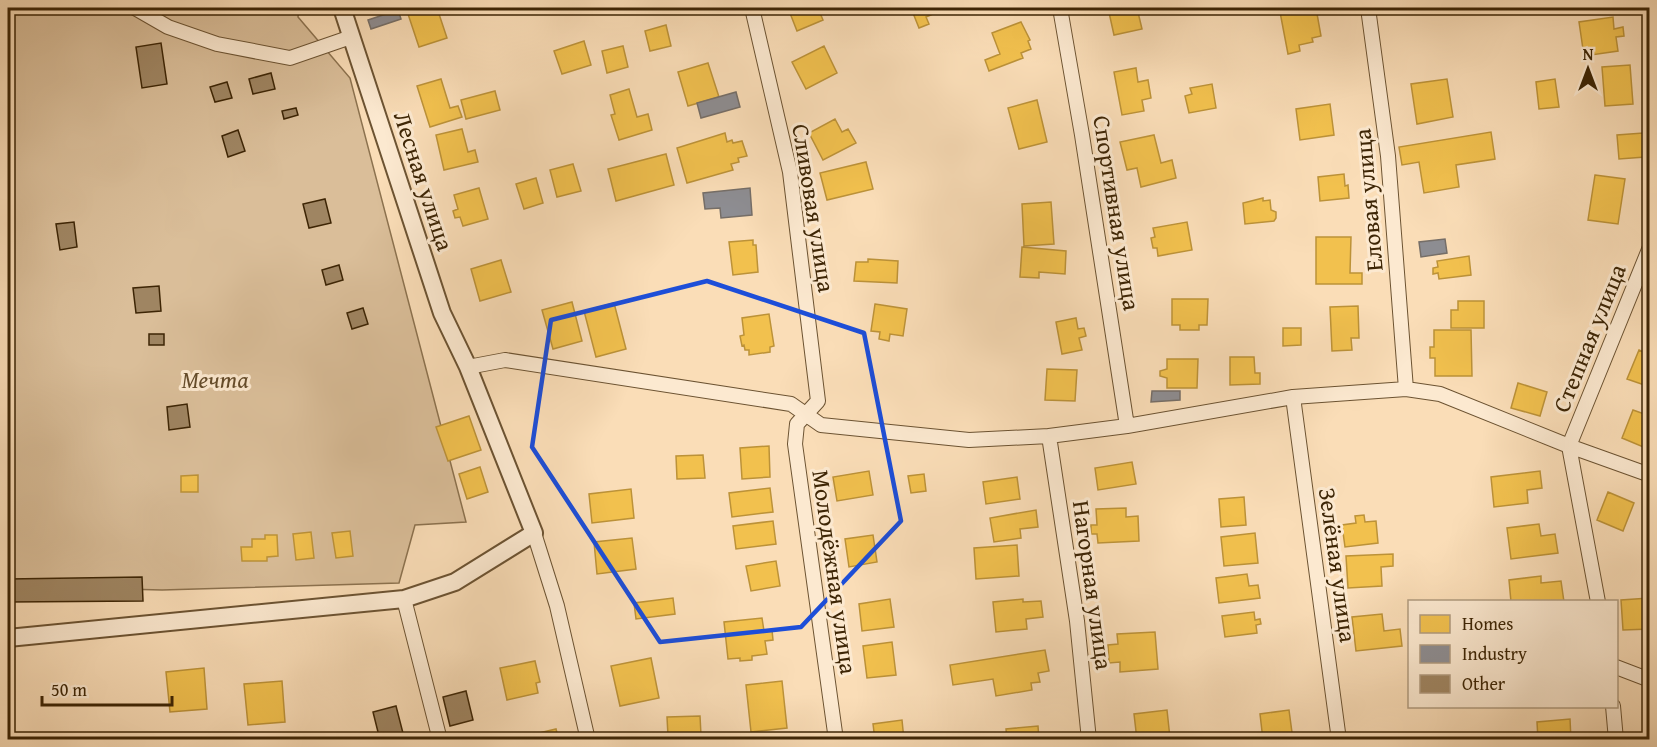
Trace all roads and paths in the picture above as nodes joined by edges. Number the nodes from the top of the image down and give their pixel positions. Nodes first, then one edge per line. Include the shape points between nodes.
1 (135, 8) edge
2 (342, 8) edge
3 (752, 8) edge
4 (1060, 8) edge
5 (1368, 8) edge
6 (351, 37) junction
7 (1650, 247) edge
8 (468, 367) junction
9 (1406, 389) junction
10 (1293, 397) junction
11 (807, 414) junction
12 (1127, 426) junction
13 (1049, 436) junction
14 (1569, 446) junction
15 (1650, 475) edge
16 (534, 533) junction
17 (404, 599) junction
18 (1598, 600) edge
19 (8, 638) edge
20 (1618, 667) edge
21 (1650, 680) edge
22 (1613, 708) edge
23 (440, 740) edge
24 (588, 740) edge
25 (836, 740) edge
26 (1089, 740) edge
27 (1339, 740) edge
28 (1616, 740) edge

1 - 6 street via 168,27 217,44 290,58
2 - 6 street, Лесная улица
3 - 11 street, Сливовая улица via 789,172 818,401
4 - 12 street, Спортивная улица
5 - 9 street, Еловая улица via 1388,156
6 - 8 street, Лесная улица via 442,313
7 - 14 street, Степная улица
8 - 11 street via 505,360 791,404
8 - 16 street, Лесная улица
9 - 10 street
9 - 14 street via 1440,394
10 - 12 street
10 - 27 street, Зелёная улица
11 - 13 street via 821,425 969,440
11 - 25 street, Молодёжная улица via 798,424 795,444
12 - 13 street
13 - 26 street, Нагорная улица via 1077,621
14 - 15 street
14 - 18 street
16 - 17 street via 455,582
16 - 24 street via 557,606
17 - 19 street
17 - 23 street
20 - 21 street
22 - 28 street

